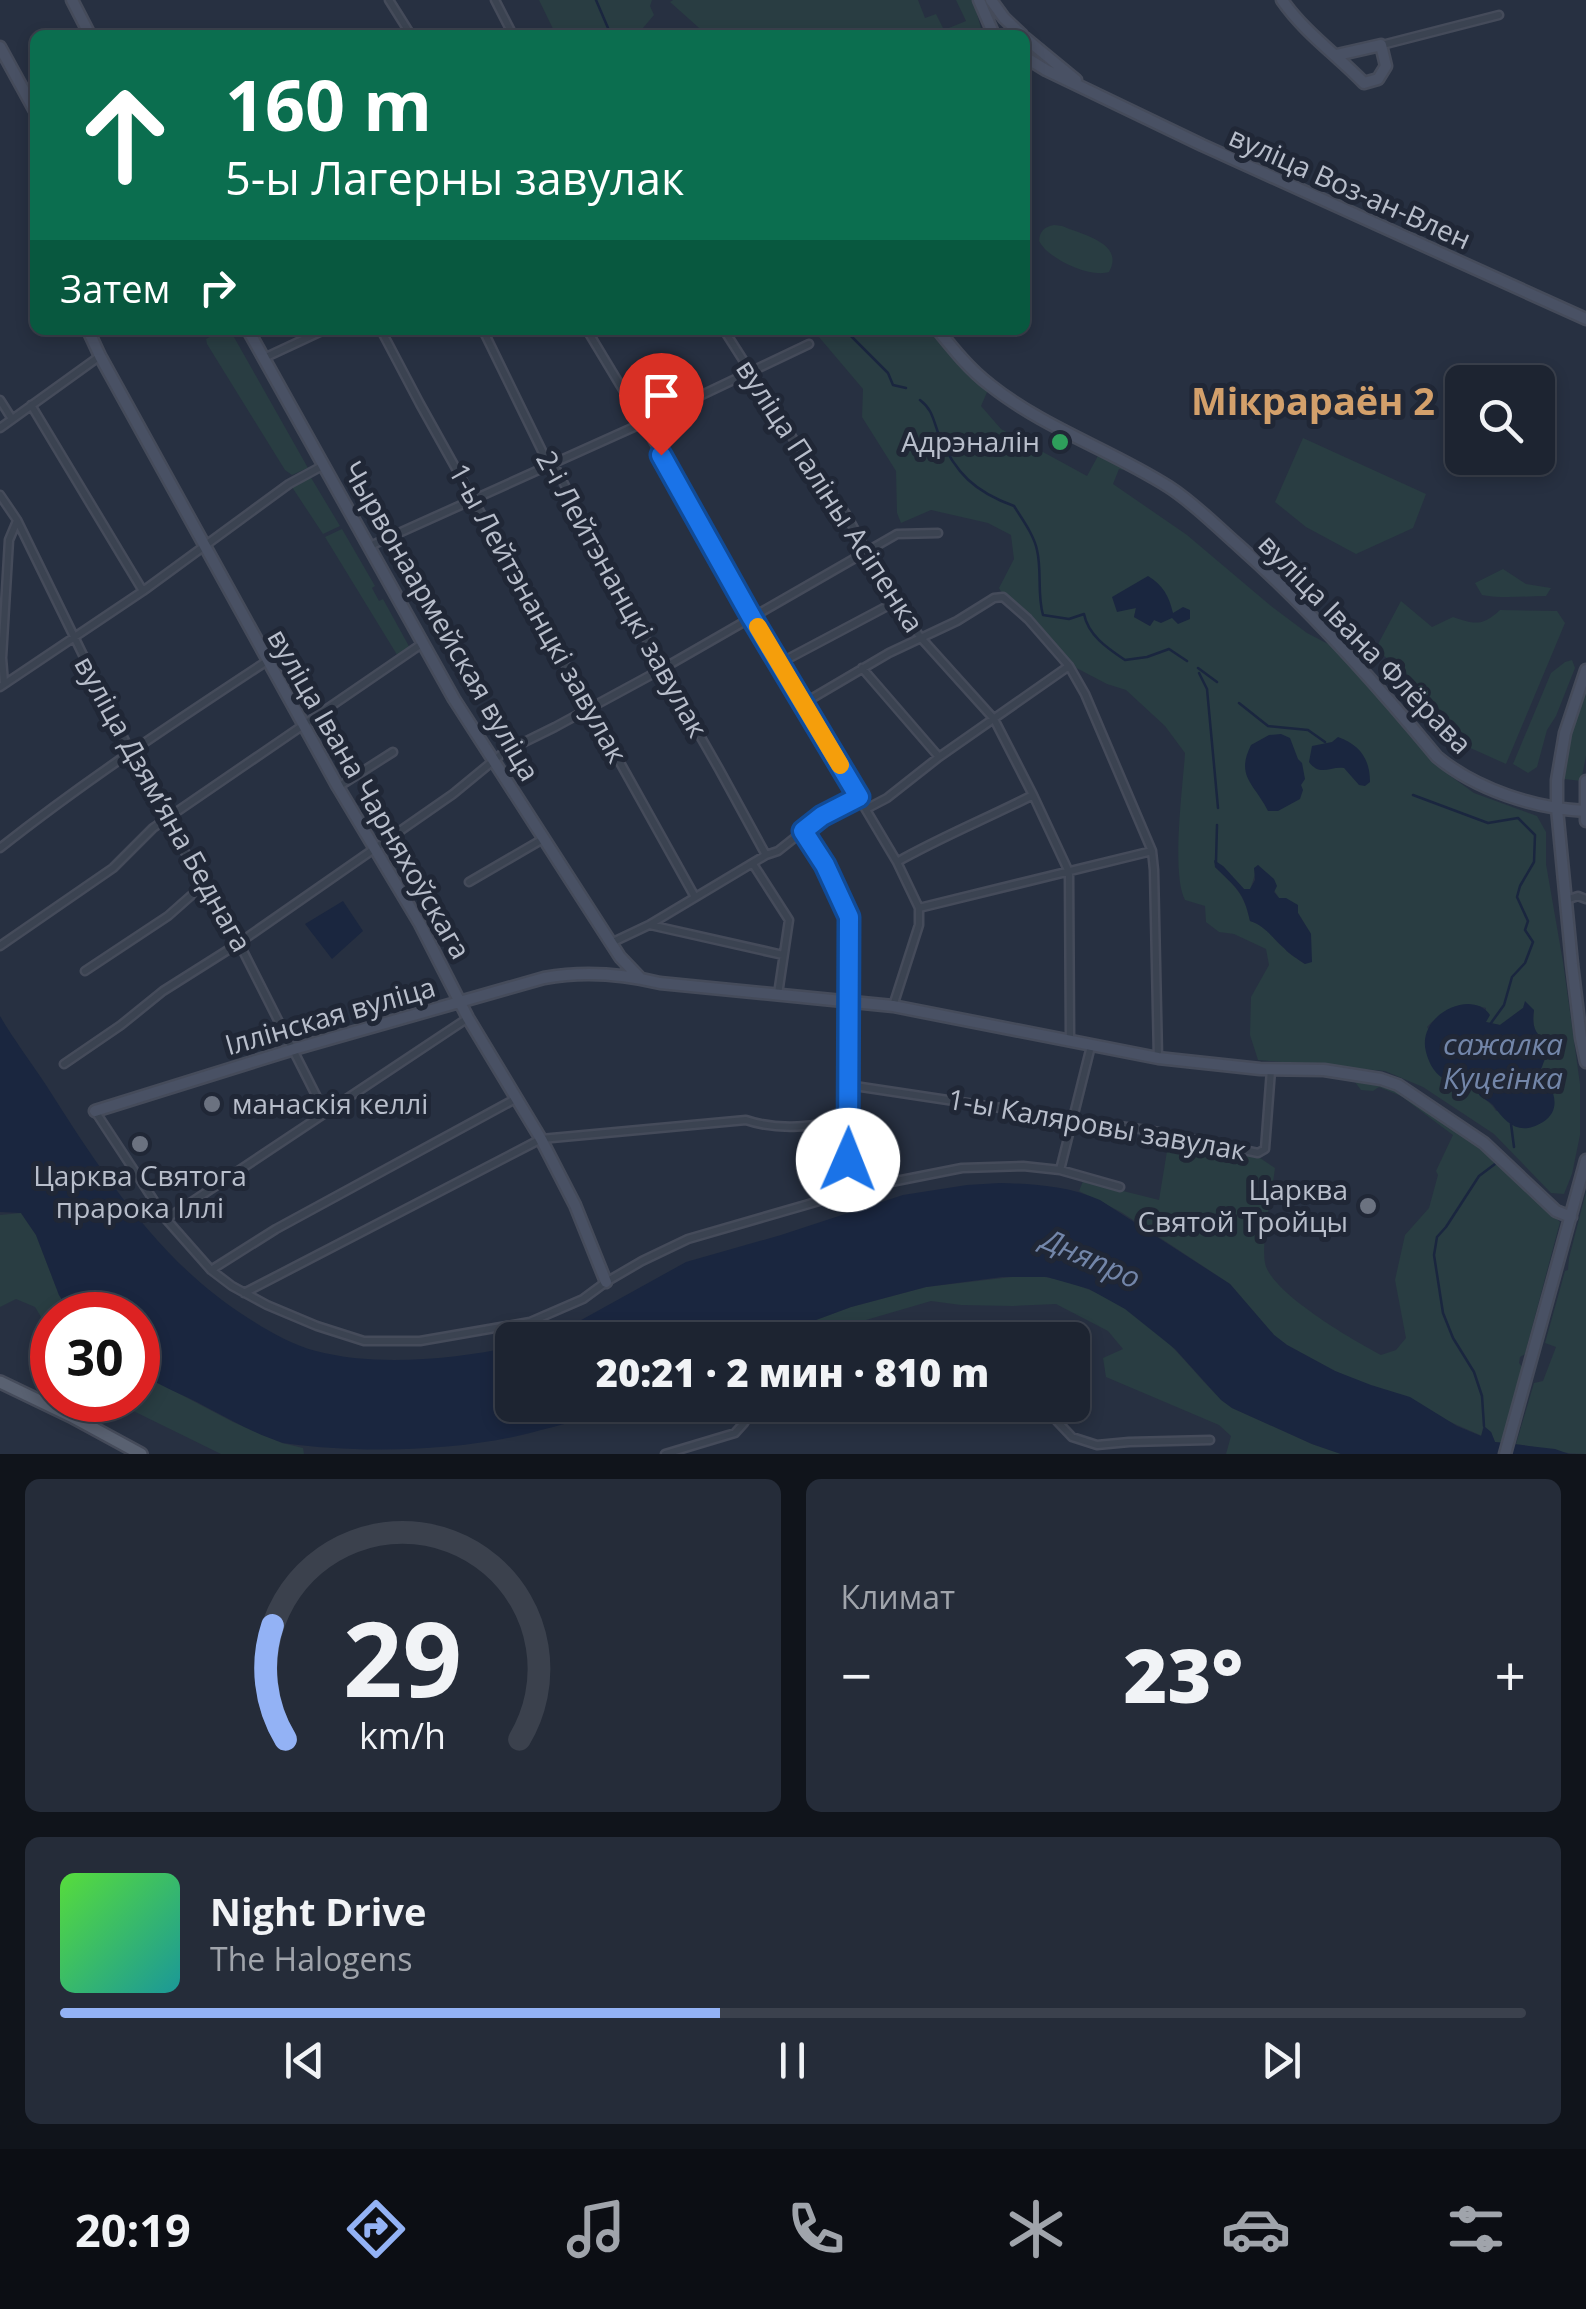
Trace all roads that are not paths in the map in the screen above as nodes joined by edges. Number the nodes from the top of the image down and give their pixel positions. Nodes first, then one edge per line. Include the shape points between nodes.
1 (72, 0) edge
2 (389, 0) edge
3 (495, 0) edge
4 (979, 0) edge
5 (991, 0) edge
6 (1282, 0) edge
7 (1499, 16) dead end
8 (87, 30) edge
9 (407, 30) edge
10 (510, 30) edge
11 (992, 30) edge
12 (1017, 30) edge
13 (1030, 42) edge
14 (1381, 45) junction
15 (0, 47) edge
16 (1337, 55) junction
17 (1030, 61) edge
18 (1097, 96) junction
19 (30, 102) edge
20 (1586, 319) edge
21 (90, 335) edge
22 (251, 335) edge
23 (313, 335) edge
24 (384, 335) edge
25 (485, 335) edge
26 (590, 335) edge
27 (727, 335) edge
28 (942, 335) edge
29 (809, 344) dead end
30 (100, 356) junction
31 (264, 358) junction
32 (750, 372) junction
33 (0, 400) edge
34 (31, 405) junction
35 (12, 419) junction
36 (643, 422) junction
37 (0, 428) edge
38 (554, 463) junction
39 (324, 465) junction
40 (0, 496) edge
41 (474, 498) junction
42 (17, 520) junction
43 (938, 533) dead end
44 (203, 546) junction
45 (370, 546) junction
46 (866, 550) junction
47 (143, 590) junction
48 (895, 602) junction
49 (752, 618) junction
50 (73, 638) junction
51 (920, 638) junction
52 (423, 643) junction
53 (267, 661) junction
54 (780, 663) junction
55 (1070, 666) junction
56 (662, 668) junction
57 (862, 668) junction
58 (1586, 670) edge
59 (2, 685) edge
60 (804, 703) junction
61 (591, 708) junction
62 (994, 719) junction
63 (303, 724) junction
64 (130, 751) junction
65 (393, 752) dead end
66 (939, 757) junction
67 (493, 761) junction
68 (1586, 781) edge
69 (338, 787) junction
70 (1033, 795) junction
71 (859, 797) junction
72 (866, 809) junction
73 (1557, 809) junction
74 (1585, 811) edge
75 (168, 819) junction
76 (1586, 821) edge
77 (803, 831) junction
78 (544, 838) junction
79 (0, 848) edge
80 (376, 848) junction
81 (1152, 851) junction
82 (766, 856) junction
83 (896, 862) junction
84 (753, 864) junction
85 (1069, 872) junction
86 (469, 882) dead end
87 (204, 885) junction
88 (695, 896) junction
89 (1586, 899) edge
90 (1565, 904) junction
91 (919, 908) junction
92 (649, 924) junction
93 (239, 943) junction
94 (611, 943) junction
95 (0, 946) edge
96 (784, 956) junction
97 (86, 971) dead end
98 (640, 978) junction
99 (778, 994) junction
100 (848, 1001) junction
101 (460, 1002) junction
102 (893, 1006) junction
103 (468, 1018) junction
104 (1070, 1042) junction
105 (1091, 1046) junction
106 (294, 1050) junction
107 (1158, 1058) junction
108 (1586, 1062) edge
109 (64, 1064) dead end
110 (1271, 1070) junction
111 (848, 1085) junction
112 (517, 1098) junction
113 (96, 1111) joint
114 (324, 1113) junction
115 (848, 1115) junction
116 (1071, 1120) junction
117 (541, 1138) junction
118 (848, 1160) junction
119 (1586, 1160) edge
120 (1060, 1170) junction
121 (1120, 1187) dead end
122 (1571, 1217) junction
123 (166, 1219) junction
124 (211, 1270) junction
125 (606, 1282) junction
126 (244, 1293) junction
127 (0, 1382) edge
128 (745, 1422) edge
129 (1058, 1422) edge
130 (1210, 1440) dead end
131 (142, 1454) edge
132 (665, 1454) edge
133 (1505, 1454) edge

1 - 8 main road
2 - 9 street
3 - 10 street
4 - 11 main road
5 - 12 main road, вуліца Воз-ан-Влен
6 - 16 main road
7 - 14 street
13 - 18 main road, вуліца Воз-ан-Влен
14 - 16 main road
14 - 16 main road via 1386,66 1372,82 1364,83
15 - 19 main road
17 - 18 main road, вуліца Воз-ан-Влен
18 - 20 main road, вуліца Воз-ан-Влен
21 - 30 main road, вуліца Івана Чарняхоўскага
22 - 31 main road, Чырвонаармейская вуліца
23 - 31 street
24 - 41 street, 1-ы Лейтэнанцкі завулак
25 - 38 street, 2-і Лейтэнанцкі завулак
26 - 36 street
27 - 32 street, вуліца Паліны Асіпенка
28 - 73 main road, вуліца Івана Флёрава via 994,388 1198,509 1328,632 1457,774
29 - 32 street
30 - 34 street
30 - 44 main road, вуліца Івана Чарняхоўскага
31 - 39 main road, Чырвонаармейская вуліца
32 - 36 street
32 - 46 street, вуліца Паліны Асіпенка
33 - 35 street
34 - 35 street
34 - 47 street
35 - 37 street
36 - 38 street
36 - 49 street
38 - 41 street
38 - 56 street, 2-і Лейтэнанцкі завулак
39 - 44 street
39 - 45 main road, Чырвонаармейская вуліца
40 - 42 street, вуліца Дзямʼяна Беднага
41 - 45 street
41 - 61 street, 1-ы Лейтэнанцкі завулак
42 - 50 street, вуліца Дзямʼяна Беднага
42 - 59 street via 9,540
43 - 46 street via 897,534
44 - 47 street
44 - 53 main road, вуліца Івана Чарняхоўскага
45 - 52 main road, Чырвонаармейская вуліца
46 - 48 street, вуліца Паліны Асіпенка
46 - 49 street
47 - 50 street
48 - 51 street, вуліца Паліны Асіпенка
48 - 54 street
49 - 54 street
49 - 56 street
50 - 59 street
50 - 64 street, вуліца Дзямʼяна Беднага
51 - 55 street via 1003,597
51 - 57 street
51 - 62 street, вуліца Паліны Асіпенка
52 - 63 street
52 - 67 main road, Чырвонаармейская вуліца
53 - 63 main road, вуліца Івана Чарняхоўскага
53 - 64 street
54 - 60 street
55 - 62 street
55 - 81 street
56 - 61 street
56 - 82 street, 2-і Лейтэнанцкі завулак
57 - 60 street
57 - 66 street
58 - 73 main road via 1565,732
60 - 71 street
61 - 67 street
61 - 88 street, 1-ы Лейтэнанцкі завулак
62 - 66 street
62 - 70 street, вуліца Паліны Асіпенка
63 - 69 main road, вуліца Івана Чарняхоўскага
63 - 75 street
64 - 75 street, вуліца Дзямʼяна Беднага
64 - 79 street
65 - 69 street
66 - 72 street
67 - 78 main road, Чырвонаармейская вуліца
67 - 80 street
68 - 74 main road
69 - 80 main road, вуліца Івана Чарняхоўскага
70 - 83 street
70 - 85 street, вуліца Паліны Асіпенка
71 - 72 street
71 - 77 street
72 - 83 street
73 - 74 main road, вуліца Івана Флёрава
73 - 90 main road
74 - 76 main road
75 - 87 street, вуліца Дзямʼяна Беднага
75 - 95 street via 113,868
77 - 82 street
77 - 100 street via 849,917
78 - 86 street
78 - 94 main road, Чырвонаармейская вуліца
80 - 93 street
80 - 101 main road, вуліца Івана Чарняхоўскага
81 - 85 street
81 - 107 street
82 - 84 street
83 - 91 street
84 - 88 street
84 - 96 street via 790,920
85 - 91 street
85 - 104 street, вуліца Паліны Асіпенка
87 - 93 street, вуліца Дзямʼяна Беднага
87 - 97 street
88 - 92 street
89 - 90 street
90 - 108 main road
91 - 102 street
92 - 94 street
92 - 96 street
93 - 106 street, вуліца Дзямʼяна Беднага
93 - 109 street
94 - 98 main road, Чырвонаармейская вуліца
96 - 99 street
98 - 99 main road, Іллінская вуліца
98 - 101 main road, Іллінская вуліца via 571,973
99 - 100 main road, Іллінская вуліца
100 - 102 main road, Іллінская вуліца
100 - 111 street
101 - 103 main road, вуліца Івана Чарняхоўскага
101 - 106 main road, Іллінская вуліца
102 - 104 main road, Іллінская вуліца
103 - 112 main road, вуліца Івана Чарняхоўскага
103 - 114 street
104 - 105 main road, Іллінская вуліца
105 - 107 main road, Іллінская вуліца
105 - 116 street
106 - 113 main road, Іллінская вуліца
106 - 114 street, вуліца Дзямʼяна Беднага
107 - 110 main road, Іллінская вуліца
110 - 116 street, 1-ы Каляровы завулак via 1264,1152
110 - 122 main road, Іллінская вуліца via 1337,1071 1398,1085 1484,1143 1556,1211
111 - 115 street
111 - 116 street, 1-ы Каляровы завулак
112 - 117 main road, вуліца Івана Чарняхоўскага
112 - 124 street
113 - 123 street
114 - 123 street
115 - 117 street via 830,1124 766,1126 746,1120
115 - 118 street
116 - 120 street
117 - 125 main road, вуліца Івана Чарняхоўскага
117 - 126 street
118 - 120 street via 881,1184 962,1168
118 - 125 street via 840,1195 688,1238
119 - 122 main road
120 - 121 street
122 - 133 main road
123 - 124 street
124 - 126 street
125 - 126 street via 530,1322 420,1341 364,1341
127 - 131 main road
128 - 132 street via 735,1433
129 - 130 street via 1072,1437 1096,1445

